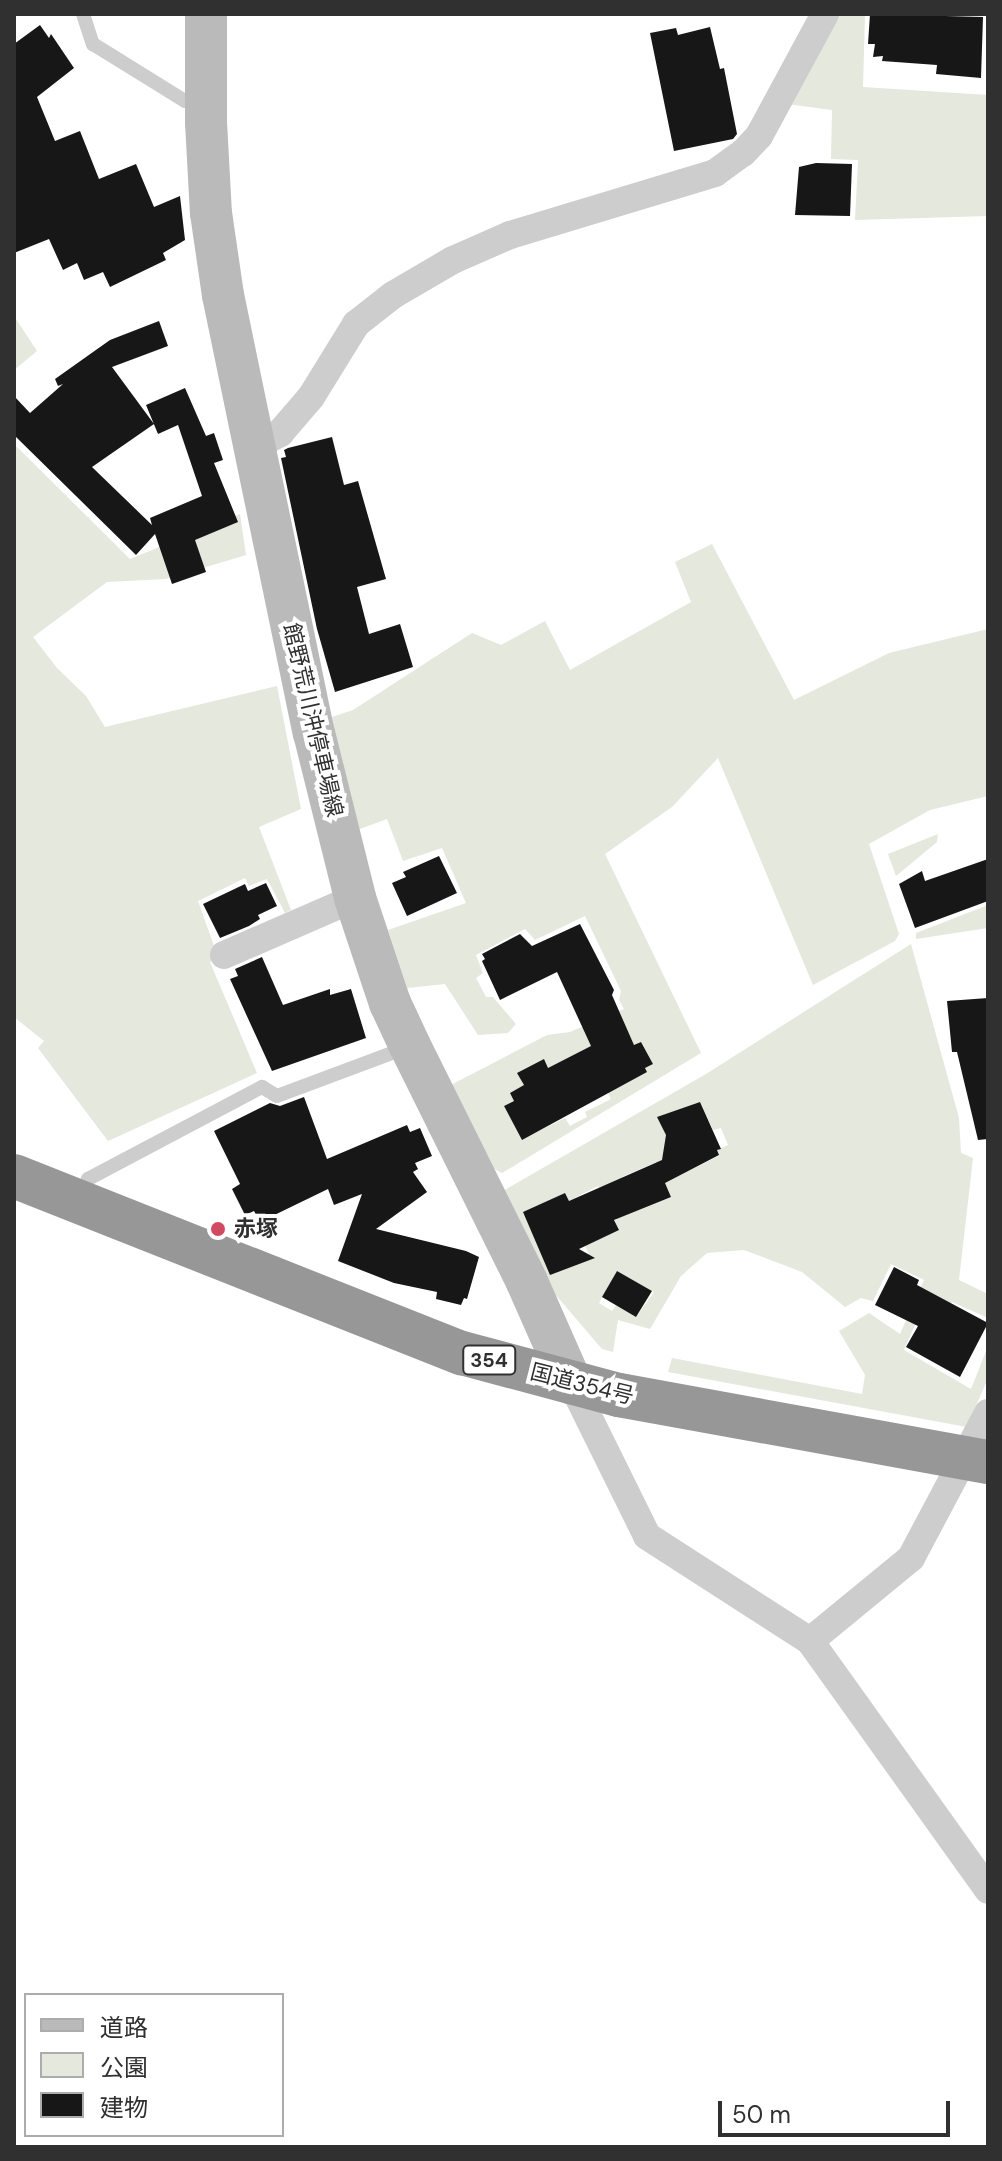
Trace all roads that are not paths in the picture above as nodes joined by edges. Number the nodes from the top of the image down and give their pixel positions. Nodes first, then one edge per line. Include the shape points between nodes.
1 (83, 14) edge
2 (206, 14) edge
3 (825, 14) edge
4 (205, 105) junction
5 (254, 447) junction
6 (355, 898) junction
7 (224, 955) dead end
8 (410, 1046) junction
9 (14, 1176) edge
10 (78, 1202) junction
11 (572, 1384) junction
12 (988, 1413) edge
13 (977, 1460) edge
14 (810, 1641) junction
15 (988, 1890) edge

1 - 4 lane via 93,44 185,101
2 - 4 main road, 館野荒川沖停車場線
3 - 5 street via 759,136 743,153 715,173 510,235 393,295 356,324 311,397 280,433
4 - 5 main road, 館野荒川沖停車場線 via 211,213
5 - 6 main road, 館野荒川沖停車場線
6 - 7 street
6 - 8 main road, 館野荒川沖停車場線
8 - 10 lane via 277,1096 262,1087 88,1179
8 - 11 main road, 館野荒川沖停車場線
9 - 10 highway, 国道354号 / 354
10 - 11 highway, 国道354号 / 354 via 434,1343
11 - 13 highway, 国道354号 / 354
11 - 14 street via 647,1536
12 - 13 street
13 - 14 street via 911,1558
14 - 15 street

